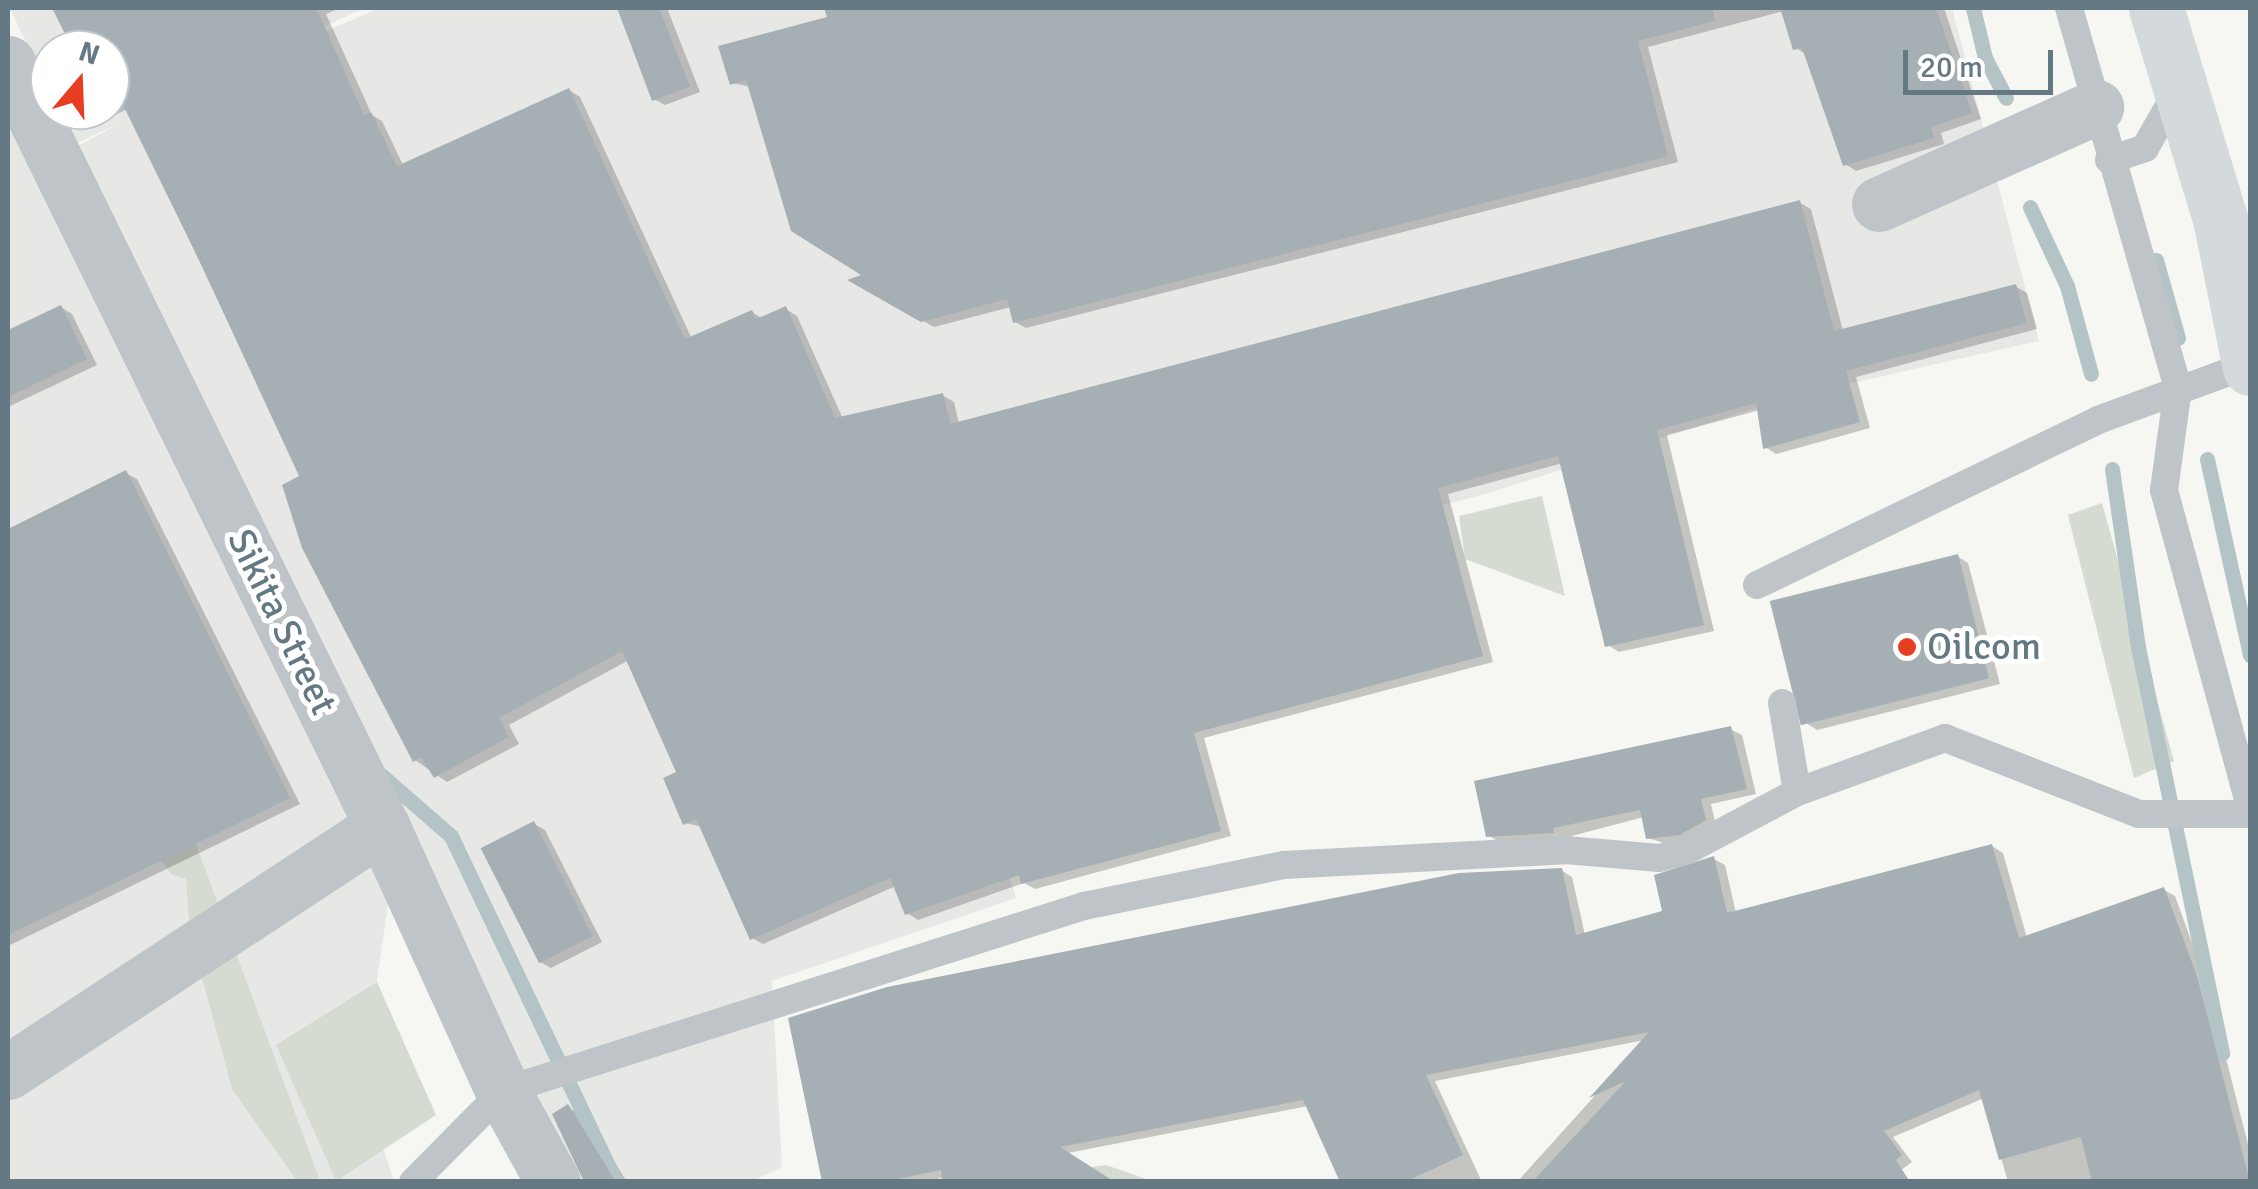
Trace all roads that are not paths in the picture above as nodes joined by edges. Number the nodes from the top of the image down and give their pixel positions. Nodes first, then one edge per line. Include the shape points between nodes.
1 (2069, 8) edge
2 (2156, 8) edge
3 (8, 63) edge
4 (2182, 82) junction
5 (2096, 107) junction
6 (2109, 160) junction
7 (1879, 204) dead end
8 (2250, 365) edge
9 (2178, 388) junction
10 (1756, 586) dead end
11 (1782, 704) dead end
12 (1797, 792) junction
13 (2250, 806) edge
14 (2250, 814) edge
15 (382, 826) junction
16 (8, 1072) edge
17 (503, 1091) junction
18 (412, 1182) edge
19 (553, 1182) edge

1 - 5 lane
2 - 4 main road
3 - 15 street, Sikita Street
4 - 6 lane via 2145,148
4 - 8 main road via 2220,218
5 - 6 lane
5 - 7 street
6 - 9 lane
8 - 9 lane
9 - 10 lane via 1960,484
9 - 13 lane via 2164,490
11 - 12 lane
12 - 14 lane via 1945,738 2139,814
12 - 17 lane via 1686,851 1659,858 1566,850 1284,864 1084,906
15 - 16 street
15 - 17 street, Sikita Street
17 - 18 lane
17 - 19 street, Sikita Street

